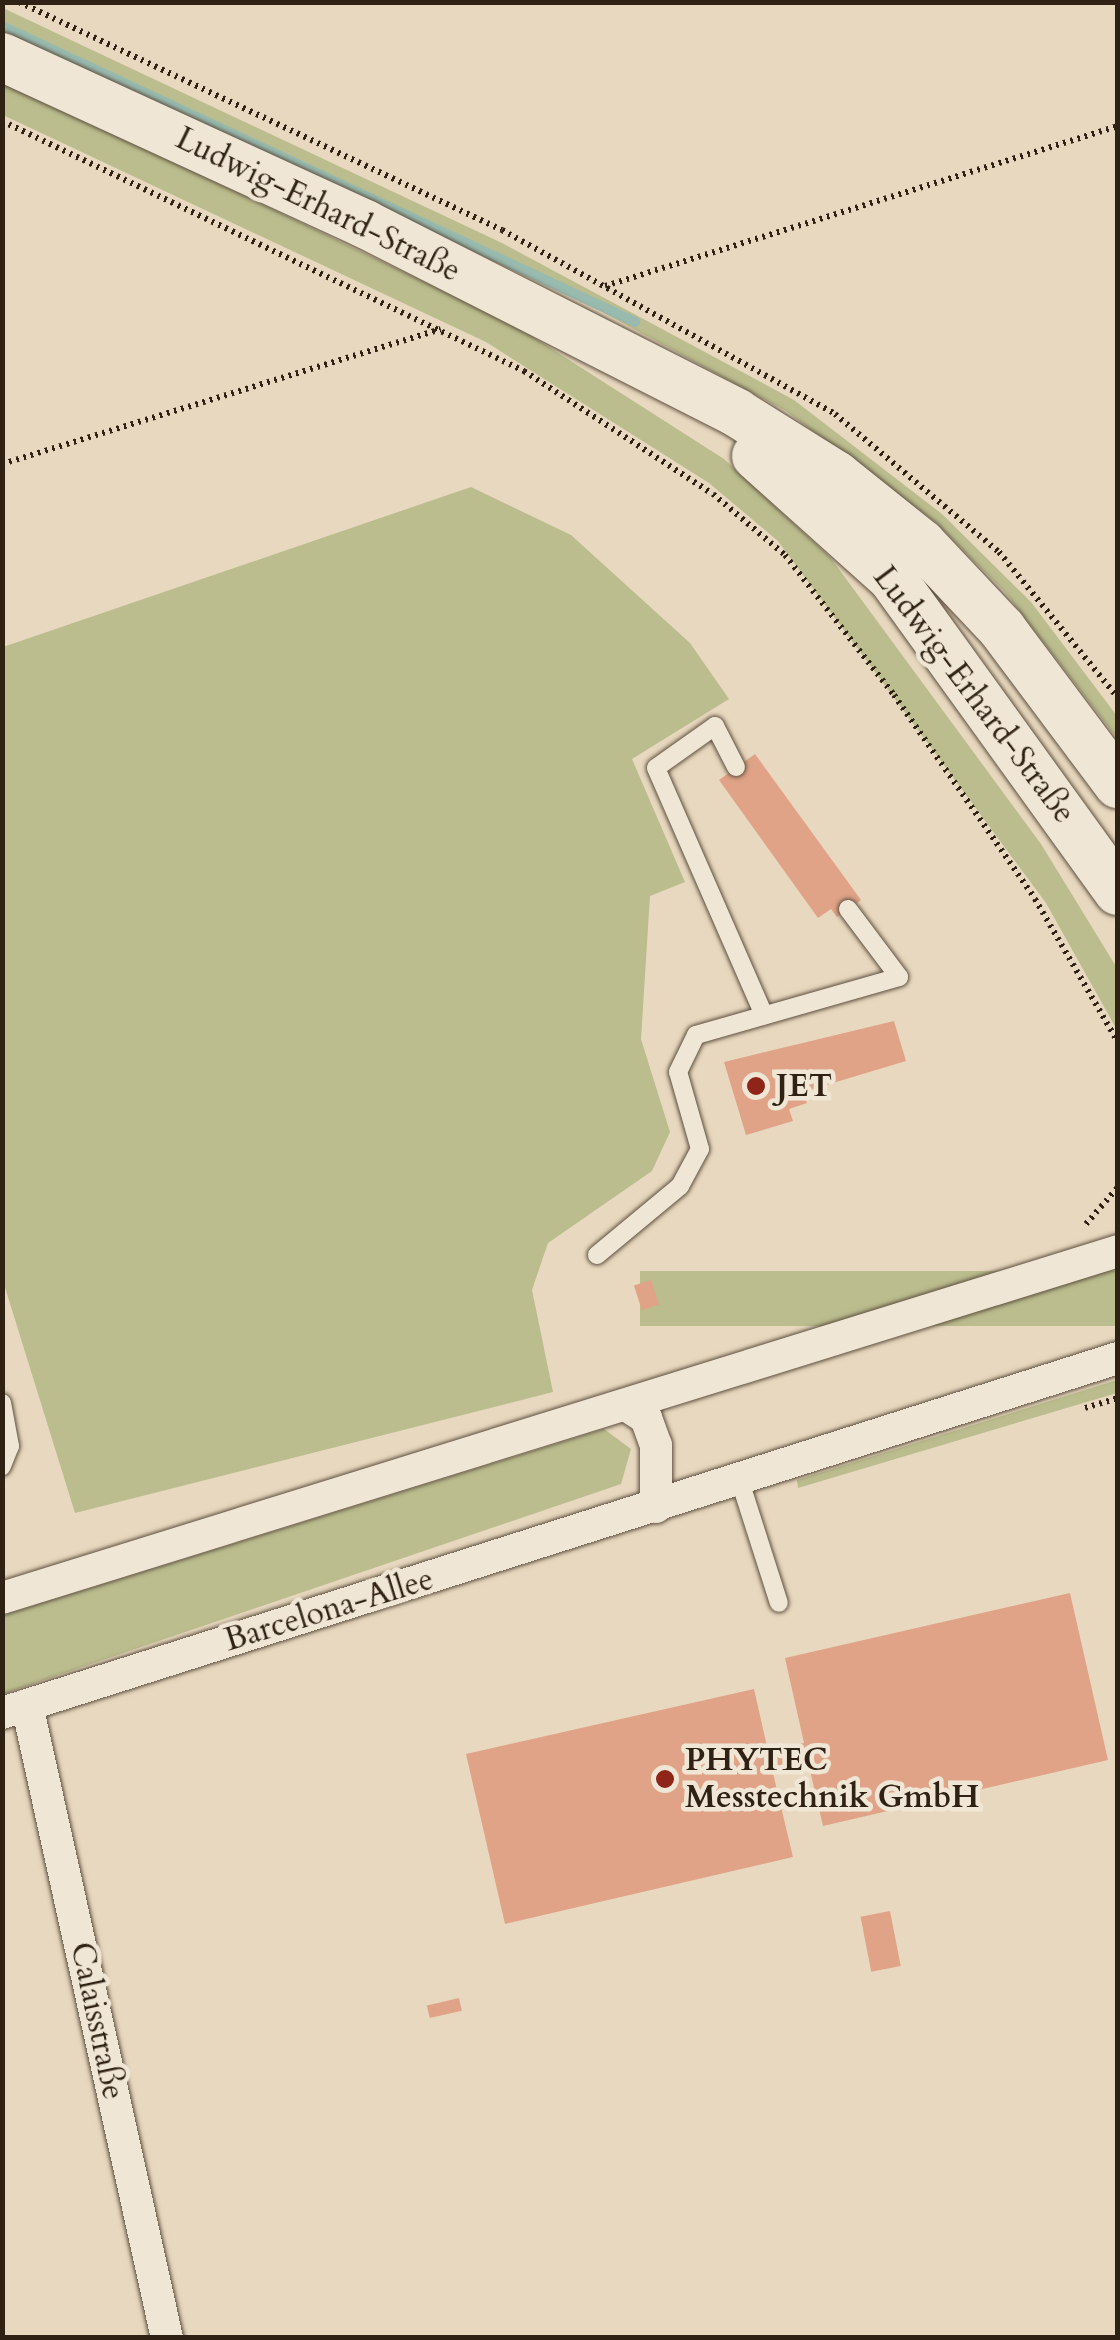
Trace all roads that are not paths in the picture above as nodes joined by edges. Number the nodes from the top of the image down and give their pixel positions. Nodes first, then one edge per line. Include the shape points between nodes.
1 (2, 57) edge
2 (632, 358) junction
3 (736, 768) dead end
4 (1118, 784) edge
5 (1118, 892) edge
6 (848, 909) dead end
7 (764, 1015) junction
8 (1118, 1251) edge
9 (597, 1255) dead end
10 (1118, 1358) edge
11 (2, 1403) edge
12 (626, 1406) junction
13 (2, 1466) edge
14 (740, 1478) junction
15 (656, 1507) junction
16 (2, 1598) edge
17 (779, 1603) dead end
18 (15, 1709) edge
19 (167, 2338) edge

1 - 2 main road, Ludwig-Erhard-Straße
2 - 4 main road, Ludwig-Erhard-Straße via 836,474 922,544 1002,628
2 - 5 main road, Ludwig-Erhard-Straße via 821,507 892,578
3 - 7 lane via 715,726 656,768
6 - 7 lane via 899,977
7 - 9 lane via 696,1035 678,1072 700,1148 680,1186
8 - 12 street
10 - 14 street, Barcelona-Allee
11 - 13 lane via 10,1446
12 - 15 street via 646,1418 656,1444
12 - 16 street
14 - 15 street, Barcelona-Allee
14 - 17 lane
15 - 18 street, Barcelona-Allee
18 - 19 street, Calaisstraße

